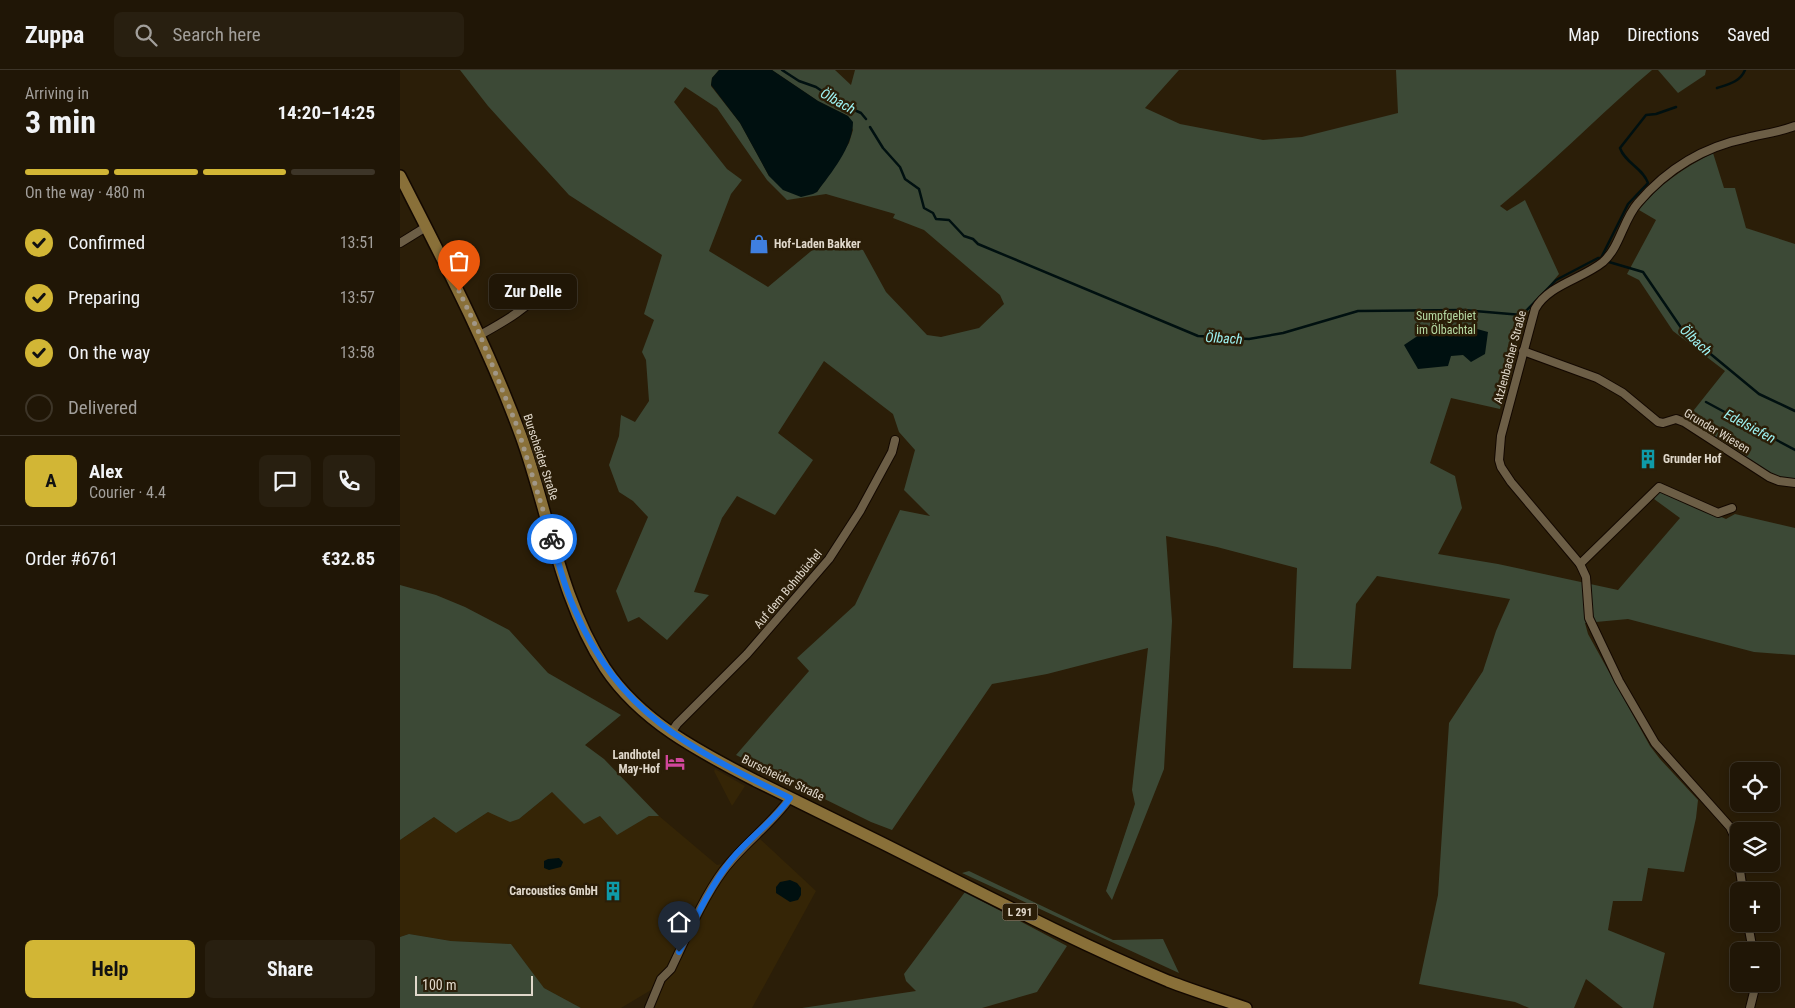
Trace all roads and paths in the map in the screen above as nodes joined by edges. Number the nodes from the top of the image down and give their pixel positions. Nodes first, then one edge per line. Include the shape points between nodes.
1 (1795, 126) edge
2 (400, 176) edge
3 (426, 227) junction
4 (400, 243) edge
5 (549, 284) dead end
6 (480, 335) junction
7 (1523, 351) junction
8 (895, 440) dead end
9 (1795, 484) edge
10 (1732, 508) dead end
11 (1580, 564) junction
12 (671, 733) junction
13 (790, 798) junction
14 (1730, 827) edge
15 (1754, 992) edge
16 (649, 1008) edge
17 (1246, 1008) edge
18 (1750, 1008) edge

1 - 7 street, Atzlenbacher Straße via 1714,147 1678,166 1635,207 1603,261 1538,303
2 - 3 main road, Burscheider Straße / L 291
3 - 4 street
3 - 6 main road, Burscheider Straße / L 291
5 - 6 street via 514,316
6 - 12 main road, Burscheider Straße / L 291 via 522,440 564,581 586,635 618,684 637,705
7 - 9 street, Grunder Wiesen via 1597,378 1623,393 1658,422 1676,419 1684,422 1769,477
7 - 11 street, Atzlenbacher Straße via 1501,436 1501,467
8 - 12 street, Auf dem Bohnbüchel via 892,452 860,511 829,559 747,654
10 - 11 street via 1718,513 1659,486
11 - 14 street, Atzlenbacher Straße via 1586,577 1589,618 1619,681 1655,743
12 - 13 main road, Burscheider Straße / L 291
13 - 16 street via 722,873 671,969 661,979
13 - 17 main road, Burscheider Straße / L 291 via 1085,943 1185,987
15 - 18 street

